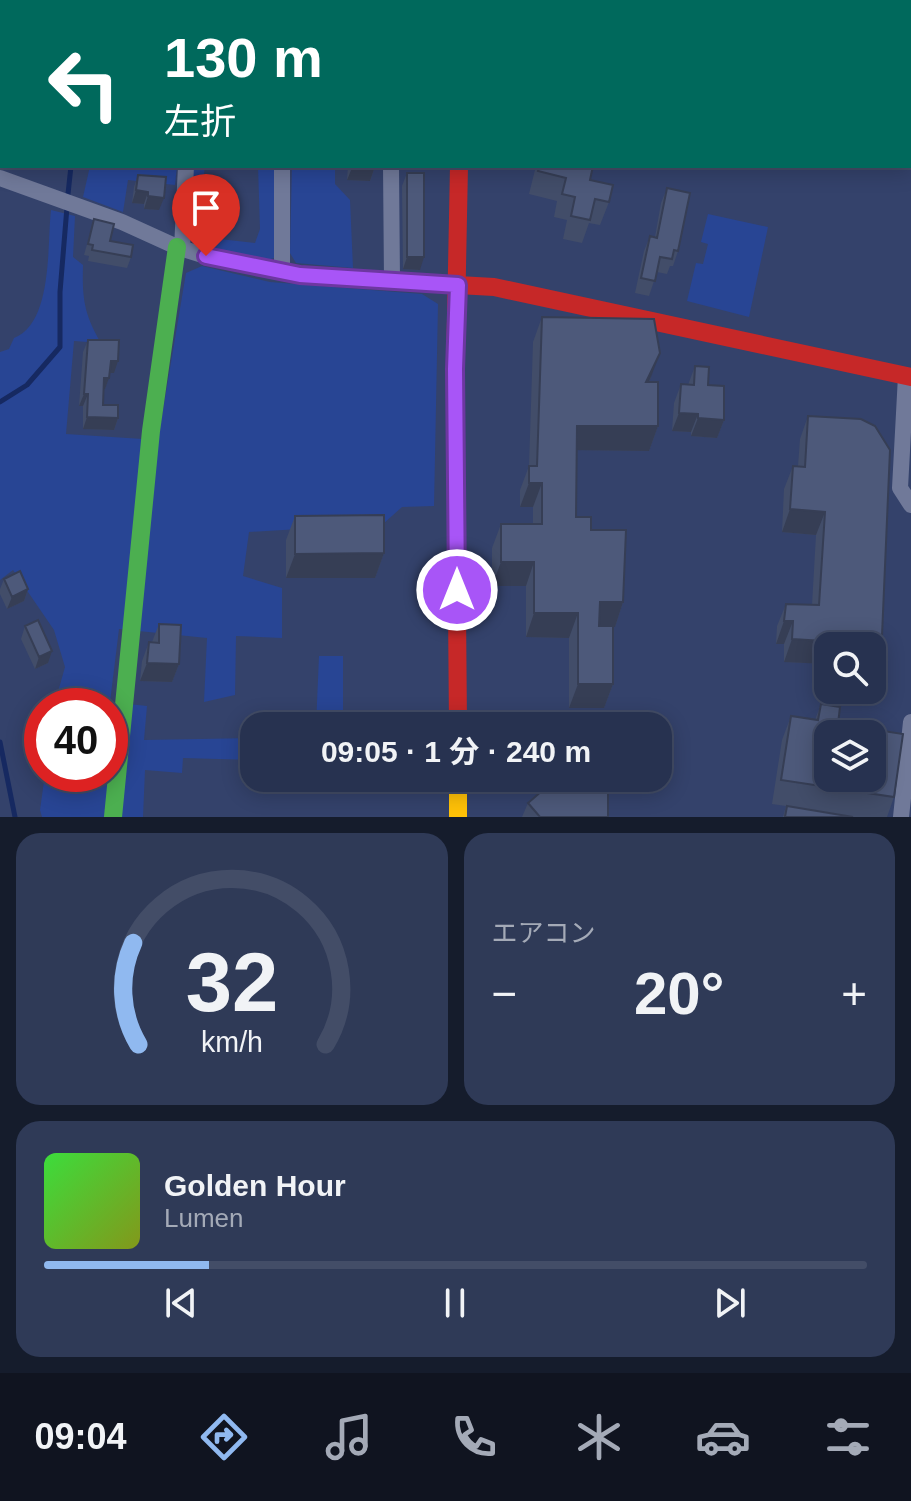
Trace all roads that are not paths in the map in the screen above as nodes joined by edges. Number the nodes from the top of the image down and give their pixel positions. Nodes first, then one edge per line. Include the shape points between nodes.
1 (186, 168) edge
2 (282, 168) edge
3 (391, 168) edge
4 (459, 168) edge
5 (0, 178) edge
6 (179, 248) junction
7 (282, 272) junction
8 (392, 281) junction
9 (458, 285) junction
10 (909, 376) edge
11 (911, 505) edge
12 (458, 712) edge
13 (911, 722) edge
14 (458, 792) edge
15 (113, 817) edge
16 (458, 817) edge
17 (901, 817) edge

1 - 6 street
2 - 7 street
3 - 8 street
4 - 9 street
5 - 6 street
6 - 7 street
6 - 15 street via 151,431
7 - 8 street
8 - 9 street
9 - 10 street via 494,287
9 - 12 street
10 - 11 street via 900,488
13 - 17 street
14 - 16 street

